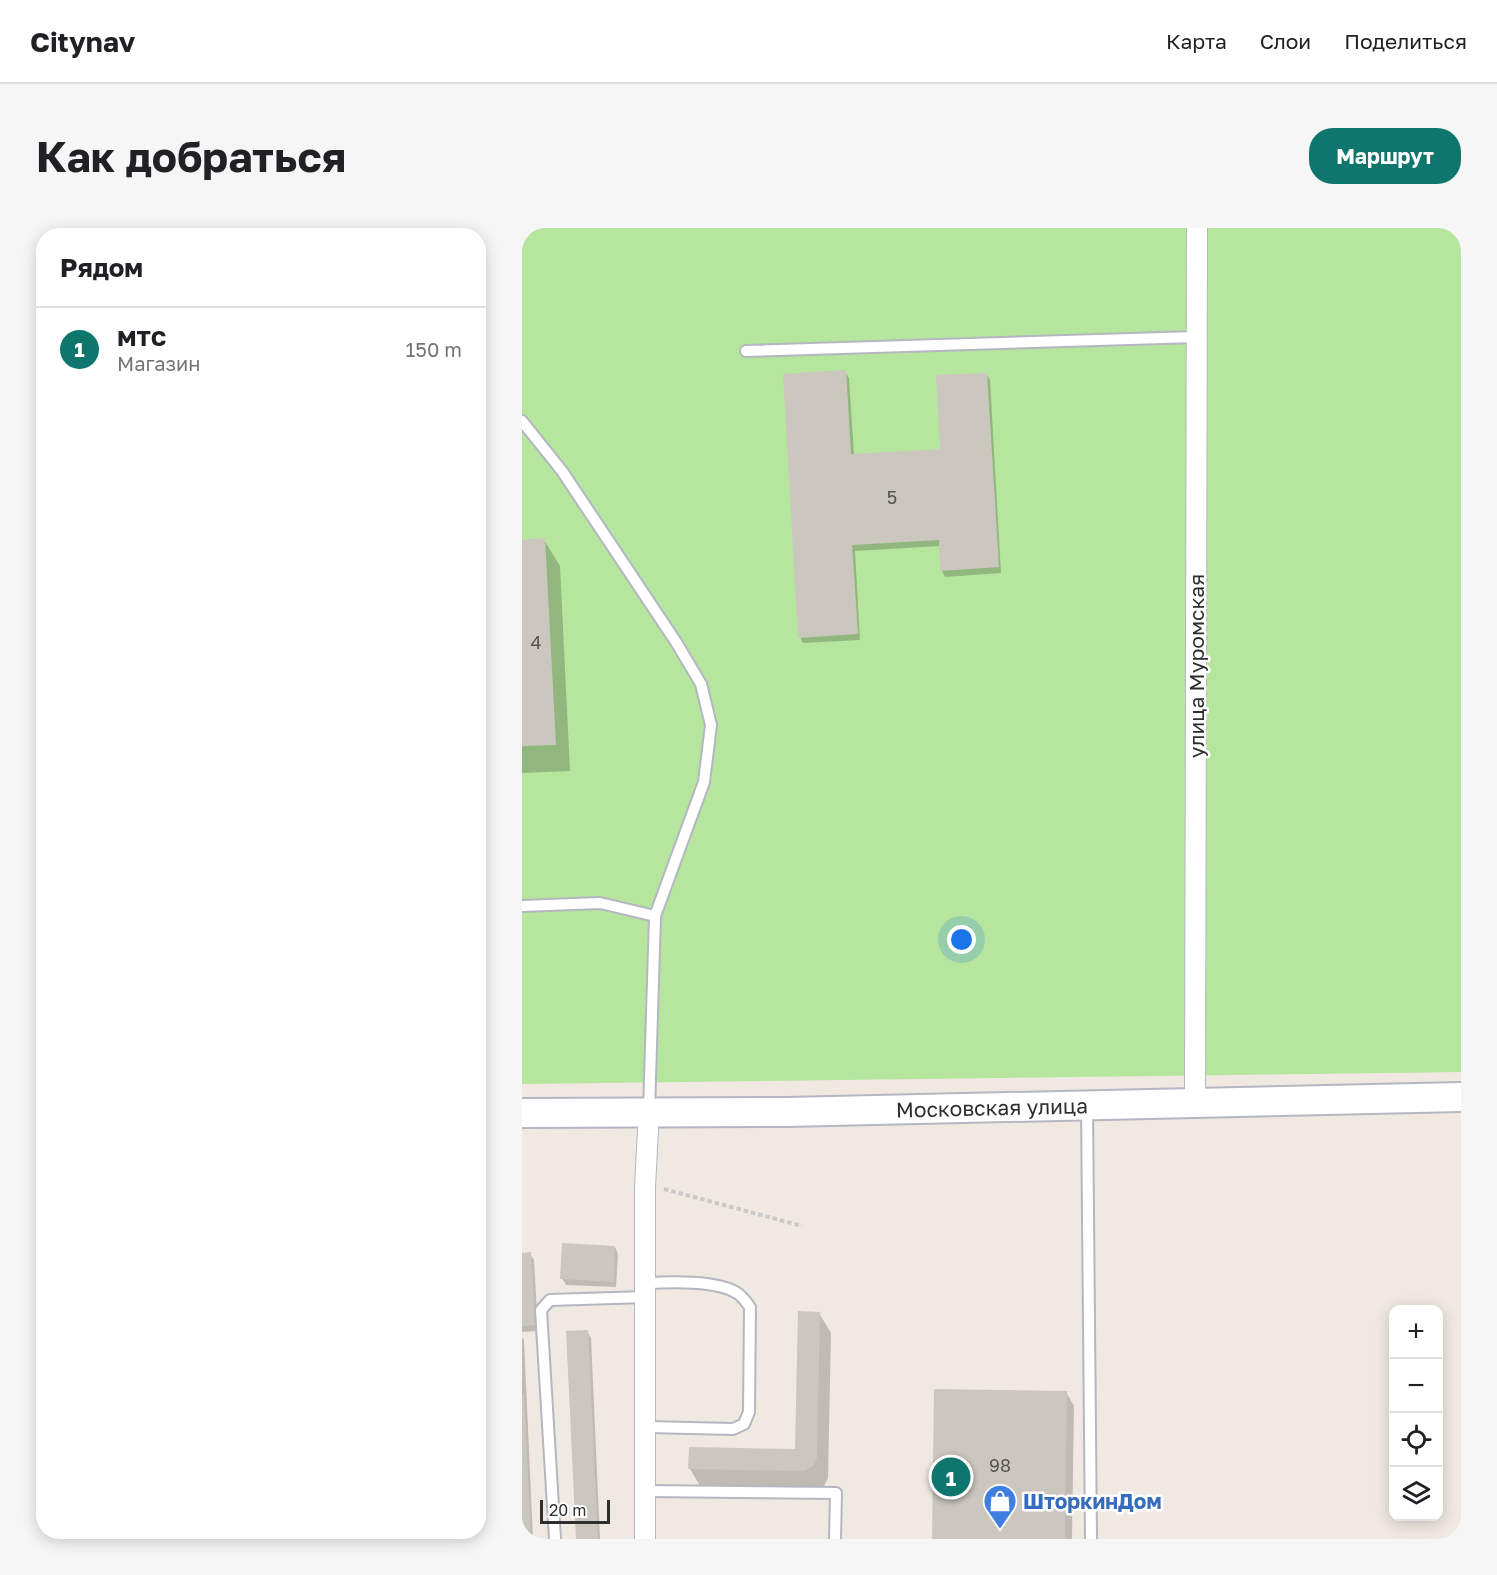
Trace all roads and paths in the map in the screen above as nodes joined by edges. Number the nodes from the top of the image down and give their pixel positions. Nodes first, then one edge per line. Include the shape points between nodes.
1 (1197, 228) edge
2 (1196, 337) junction
3 (746, 351) dead end
4 (522, 421) edge
5 (522, 906) edge
6 (655, 916) junction
7 (1461, 1097) edge
8 (1195, 1103) junction
9 (1087, 1106) junction
10 (649, 1111) junction
11 (522, 1113) edge
12 (654, 1187) dead end
13 (802, 1226) dead end
14 (646, 1290) junction
15 (646, 1426) junction
16 (645, 1491) junction
17 (555, 1539) edge
18 (645, 1539) edge
19 (835, 1539) edge
20 (1091, 1539) edge

1 - 2 street, улица Муромская
2 - 3 lane
2 - 8 street, улица Муромская
4 - 6 lane via 568,481 701,684 711,725 704,782
5 - 6 lane via 600,903
6 - 10 lane
7 - 8 main road, Московская улица
8 - 9 main road, Московская улица
9 - 10 main road, Московская улица
9 - 20 lane
10 - 11 main road, Московская улица
10 - 14 street
12 - 13 path
14 - 15 street
14 - 15 lane via 673,1282 724,1288 739,1294 750,1307 749,1412 744,1424 733,1429
14 - 17 lane via 550,1300 541,1310
15 - 16 street
16 - 18 street
16 - 19 lane via 836,1493

